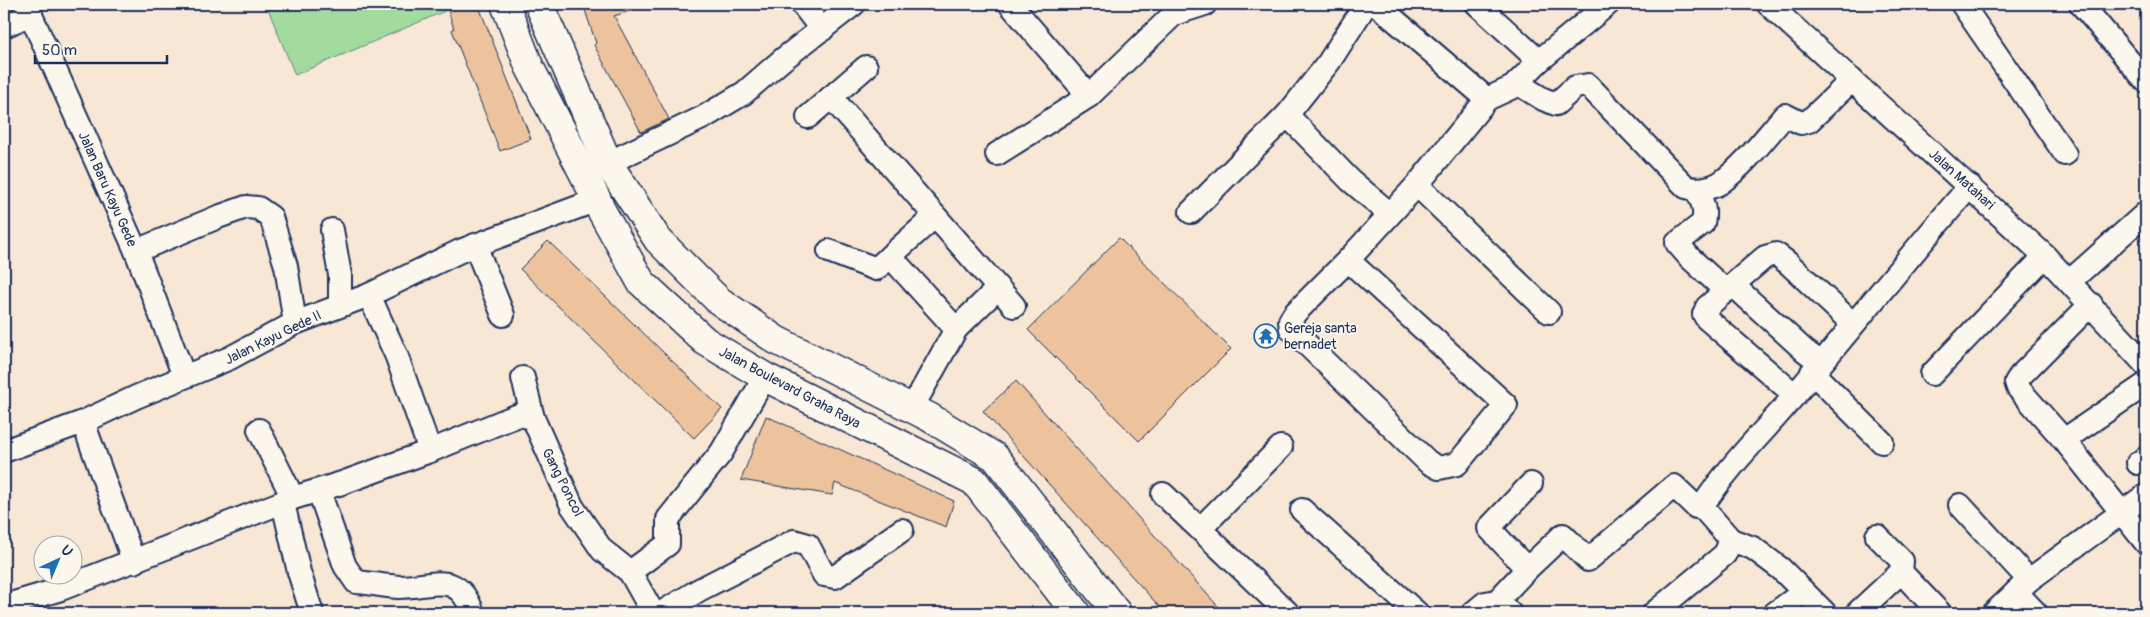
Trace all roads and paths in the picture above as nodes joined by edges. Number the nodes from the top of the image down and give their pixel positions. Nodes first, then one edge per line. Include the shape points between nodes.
1 (505, 4) edge
2 (539, 4) edge
3 (802, 4) edge
4 (854, 4) edge
5 (1010, 4) edge
6 (1205, 4) edge
7 (1366, 4) edge
8 (1376, 4) edge
9 (1477, 4) edge
10 (1608, 4) edge
11 (1768, 4) edge
12 (1962, 4) edge
13 (2081, 4) edge
14 (29, 9) edge
15 (4, 26) edge
16 (822, 30) junction
17 (1540, 61) junction
18 (866, 66) dead end
19 (1852, 80) junction
20 (2146, 82) edge
21 (1516, 83) junction
22 (1089, 96) junction
23 (831, 97) junction
24 (1487, 99) junction
25 (1287, 115) junction
26 (808, 117) dead end
27 (997, 154) dead end
28 (2065, 154) dead end
29 (608, 163) junction
30 (1418, 186) junction
31 (1970, 186) junction
32 (1696, 190) junction
33 (597, 200) junction
34 (1191, 212) dead end
35 (2146, 212) edge
36 (1390, 214) junction
37 (936, 216) junction
38 (332, 230) dead end
39 (484, 242) junction
40 (136, 251) junction
41 (829, 251) dead end
42 (890, 256) junction
43 (2045, 256) junction
44 (1348, 260) junction
45 (2070, 282) junction
46 (998, 288) junction
47 (1729, 288) junction
48 (369, 294) junction
49 (2091, 304) junction
50 (340, 305) junction
51 (1014, 306) dead end
52 (1549, 312) dead end
53 (503, 315) dead end
54 (296, 323) junction
55 (1853, 324) junction
56 (956, 329) junction
57 (2146, 365) edge
58 (1816, 367) junction
59 (1932, 374) dead end
60 (184, 376) junction
61 (765, 377) junction
62 (523, 378) dead end
63 (2146, 384) edge
64 (1795, 395) junction
65 (912, 408) junction
66 (532, 418) junction
67 (82, 422) junction
68 (259, 430) dead end
69 (2064, 440) junction
70 (1882, 442) dead end
71 (1281, 448) dead end
72 (4, 451) edge
73 (430, 451) junction
74 (995, 457) junction
75 (974, 481) junction
76 (1530, 484) dead end
77 (319, 491) junction
78 (1163, 494) dead end
79 (2146, 495) edge
80 (288, 500) junction
81 (1960, 505) dead end
82 (1702, 507) junction
83 (1302, 510) dead end
84 (2121, 513) junction
85 (1200, 529) junction
86 (902, 530) dead end
87 (1877, 536) dead end
88 (1731, 540) junction
89 (2146, 543) edge
90 (134, 562) junction
91 (1527, 569) junction
92 (630, 572) junction
93 (1901, 572) junction
94 (2022, 586) junction
95 (1804, 592) junction
96 (4, 606) edge
97 (1504, 607) edge
98 (312, 613) edge
99 (473, 613) edge
100 (653, 613) edge
101 (661, 613) edge
102 (1076, 613) edge
103 (1117, 613) edge
104 (1288, 613) edge
105 (1418, 613) edge
106 (1474, 613) edge
107 (1654, 613) edge
108 (1774, 613) edge
109 (1825, 613) edge
110 (1857, 613) edge
111 (1940, 613) edge
112 (1994, 613) edge
113 (2036, 613) edge

1 - 33 main road, Jalan Boulevard Graha Raya via 528,66
2 - 29 main road
3 - 16 street
4 - 16 street
5 - 22 street
6 - 22 street via 1174,14
7 - 25 street via 1329,62
8 - 24 street
9 - 17 street
10 - 17 street
11 - 19 street, Jalan Matahari
12 - 28 street
13 - 20 street
14 - 15 street
14 - 40 street, Jalan Baru Kayu Gede
16 - 29 street via 744,92 704,117
17 - 21 street
18 - 23 street
19 - 31 street, Jalan Matahari
19 - 32 street via 1809,121 1801,123 1785,115 1751,154 1718,184
21 - 24 street
21 - 32 street via 1556,104 1575,87 1588,85 1686,187
22 - 27 street
23 - 26 street
23 - 37 street
24 - 30 street
25 - 34 street
25 - 36 street via 1350,180
29 - 65 main road via 658,240 718,300 776,340
30 - 36 street
30 - 52 street
31 - 43 street, Jalan Matahari
31 - 55 street
32 - 47 street via 1703,202 1703,223 1677,243 1690,258
33 - 39 street, Jalan Kayu Gede II
33 - 61 main road, Jalan Boulevard Graha Raya via 641,282 705,341
35 - 45 street
36 - 44 street
37 - 42 street
37 - 46 street
38 - 50 street via 340,275
39 - 48 street, Jalan Kayu Gede II
39 - 53 street
40 - 54 street via 246,207 258,208 271,217 286,266
40 - 60 street, Jalan Baru Kayu Gede
41 - 42 street via 876,269
42 - 56 street
43 - 45 street, Jalan Matahari
43 - 59 street
44 - 44 street via 1295,313 1290,321 1291,328 1428,462 1439,468 1457,464 1506,405
45 - 49 street, Jalan Matahari
46 - 51 street
46 - 56 street
47 - 55 street via 1765,257 1776,254
47 - 58 street via 1805,351
47 - 64 street via 1707,307 1706,319
48 - 50 street, Jalan Kayu Gede II
48 - 73 street via 397,357
49 - 57 street, Jalan Matahari
49 - 69 street via 2016,382
50 - 54 street, Jalan Kayu Gede II
54 - 60 street, Jalan Kayu Gede II via 230,358
55 - 58 street
56 - 65 street
58 - 64 street
58 - 70 street
60 - 67 street, Jalan Kayu Gede II
61 - 75 main road, Jalan Boulevard Graha Raya
61 - 92 street via 721,453 668,519 668,544
62 - 66 street, Gang Poncol
63 - 69 street
64 - 82 street via 1716,485
65 - 74 main road
66 - 73 street via 519,415
66 - 92 street, Gang Poncol via 572,506 602,550
67 - 72 street, Jalan Kayu Gede II
67 - 90 street
68 - 80 street
69 - 84 street
71 - 85 street
73 - 77 street
74 - 75 main road
74 - 103 main road
75 - 102 main road, Jalan Boulevard Graha Raya
76 - 91 street via 1489,528
77 - 80 street
77 - 99 street via 345,566 356,582 399,587 445,582 467,596
78 - 85 street
79 - 84 street
80 - 90 street
80 - 98 street via 300,572
81 - 94 street
82 - 88 street
82 - 91 street via 1696,507 1674,486 1588,560 1563,535
83 - 105 street
84 - 89 street
84 - 94 street
85 - 104 street
86 - 101 street via 835,577 824,575 808,545 794,541
87 - 93 street via 1902,561
88 - 95 street via 1754,548
88 - 107 street via 1725,554
90 - 96 street
91 - 97 street
92 - 100 street, Gang Poncol
93 - 110 street
93 - 111 street
94 - 112 street
94 - 113 street
95 - 108 street
95 - 109 street
97 - 106 street via 1485,603

